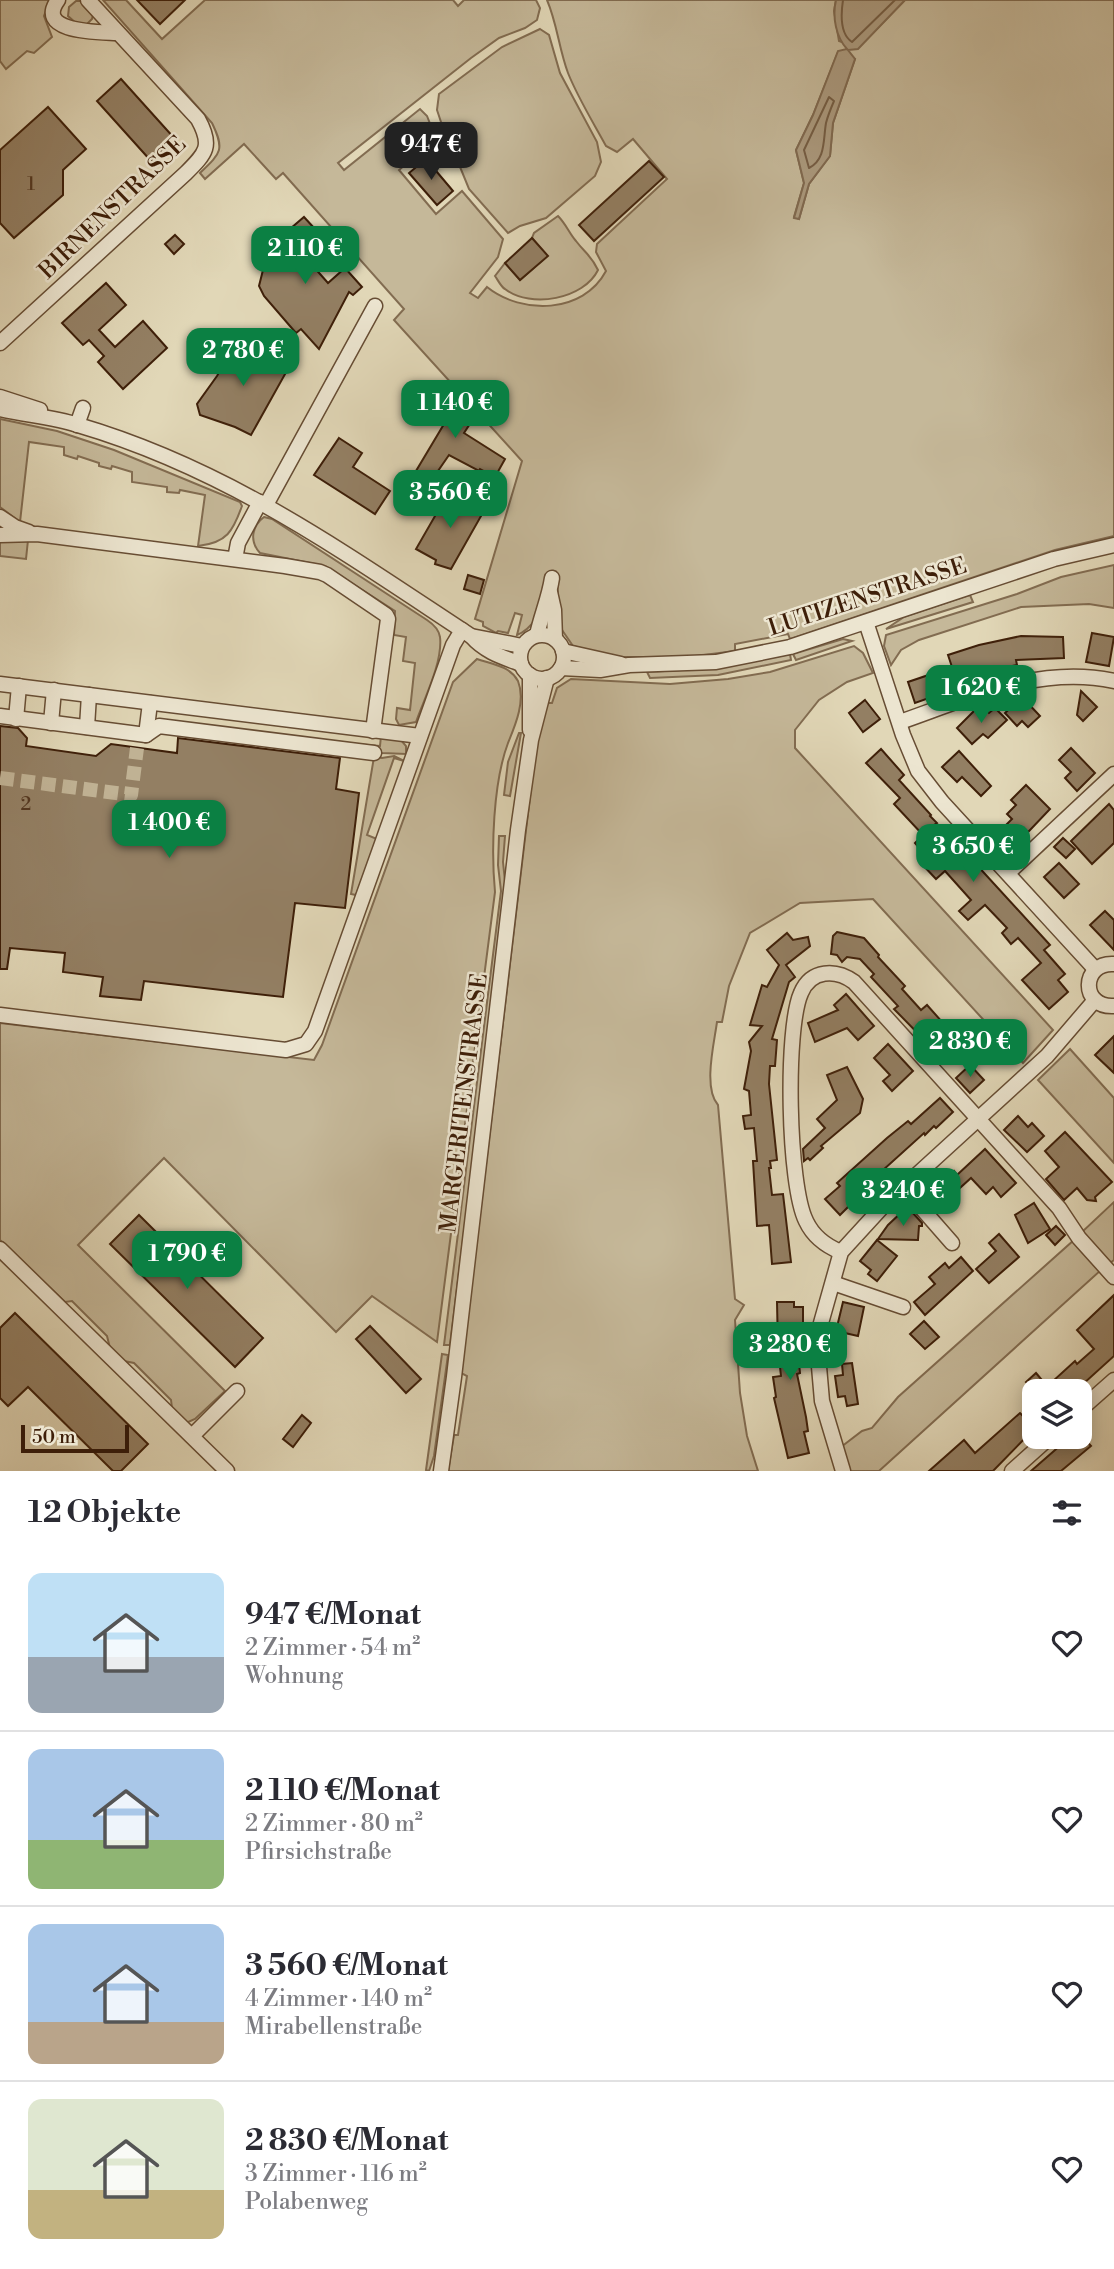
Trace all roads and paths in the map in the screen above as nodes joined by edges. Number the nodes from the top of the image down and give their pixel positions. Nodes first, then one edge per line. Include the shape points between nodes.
1 (58, 0) edge
2 (88, 0) edge
3 (117, 33) junction
4 (376, 306) dead end
5 (0, 343) edge
6 (0, 397) edge
7 (83, 408) dead end
8 (0, 409) edge
9 (57, 419) junction
10 (77, 425) junction
11 (263, 503) junction
12 (0, 517) edge
13 (37, 534) junction
14 (0, 535) edge
15 (1114, 545) edge
16 (235, 559) junction
17 (866, 622) junction
18 (467, 633) junction
19 (537, 635) junction
20 (559, 645) junction
21 (522, 646) junction
22 (629, 665) junction
23 (561, 668) junction
24 (526, 670) junction
25 (547, 678) junction
26 (1114, 681) edge
27 (0, 684) edge
28 (19, 686) junction
29 (54, 690) junction
30 (89, 695) junction
31 (150, 703) junction
32 (234, 713) junction
33 (0, 716) edge
34 (16, 719) junction
35 (51, 723) junction
36 (900, 723) junction
37 (335, 726) junction
38 (87, 727) junction
39 (373, 730) junction
40 (420, 736) junction
41 (239, 737) junction
42 (140, 739) junction
43 (531, 740) junction
44 (333, 748) junction
45 (374, 753) dead end
46 (1114, 774) edge
47 (1009, 873) junction
48 (1114, 964) edge
49 (1095, 969) junction
50 (1095, 1000) junction
51 (1114, 1006) edge
52 (0, 1015) edge
53 (978, 1119) junction
54 (903, 1187) junction
55 (951, 1243) dead end
56 (0, 1249) edge
57 (841, 1252) junction
58 (1114, 1278) edge
59 (833, 1283) junction
60 (903, 1307) dead end
61 (1114, 1380) edge
62 (237, 1391) dead end
63 (1092, 1399) edge
64 (192, 1436) junction
65 (1037, 1449) edge
66 (227, 1471) edge
67 (441, 1471) edge
68 (843, 1471) edge
69 (1012, 1471) edge

1 - 3 street via 54,6 57,22 72,30
2 - 3 street, BIRNENSTRASSE
3 - 5 street, BIRNENSTRASSE via 198,119 208,139 207,148 186,173
4 - 11 street
6 - 9 street
7 - 10 street
8 - 9 street
9 - 10 street
10 - 11 street via 177,460
11 - 16 street via 238,542
11 - 18 street
12 - 13 street
13 - 14 street
13 - 16 street
15 - 17 street, LUTIZENSTRASSE via 1054,559
16 - 39 street via 320,572 386,615
17 - 22 street, LUTIZENSTRASSE via 739,658
17 - 36 street
18 - 21 street
18 - 24 street via 490,653
18 - 40 street via 453,645
19 - 20 street
19 - 20 street via 551,585
19 - 21 street
20 - 22 street, LUTIZENSTRASSE
20 - 23 street
21 - 24 street
22 - 23 street, LUTIZENSTRASSE via 600,670
23 - 25 street
24 - 25 street
24 - 43 street, MARGERITENSTRASSE
25 - 43 street, MARGERITENSTRASSE
26 - 36 street via 1074,676 1034,679
27 - 28 street
28 - 29 street
28 - 34 street
29 - 30 street
29 - 35 street
30 - 31 street
30 - 38 street
31 - 32 street
31 - 42 street
32 - 37 street
32 - 41 street
33 - 34 street
34 - 35 street
35 - 38 street
36 - 47 street via 912,759 925,779
37 - 39 street
37 - 44 street
38 - 42 street
39 - 40 street
40 - 52 street via 315,1031 306,1044 286,1050
41 - 42 street via 159,726
41 - 44 street
43 - 67 street, MARGERITENSTRASSE
44 - 45 street
46 - 47 street
47 - 49 street
48 - 49 street
49 - 50 street via 1088,981
50 - 51 street
50 - 53 street via 1047,1056
53 - 54 street
53 - 57 street via 854,982 828,972 808,982 799,996 789,1098 797,1181 810,1228
53 - 58 street via 1059,1208
54 - 55 street
54 - 57 street
56 - 64 street
57 - 59 street
59 - 60 street
59 - 68 street via 819,1340 820,1382
61 - 63 street
62 - 64 street
64 - 66 street
65 - 69 street

